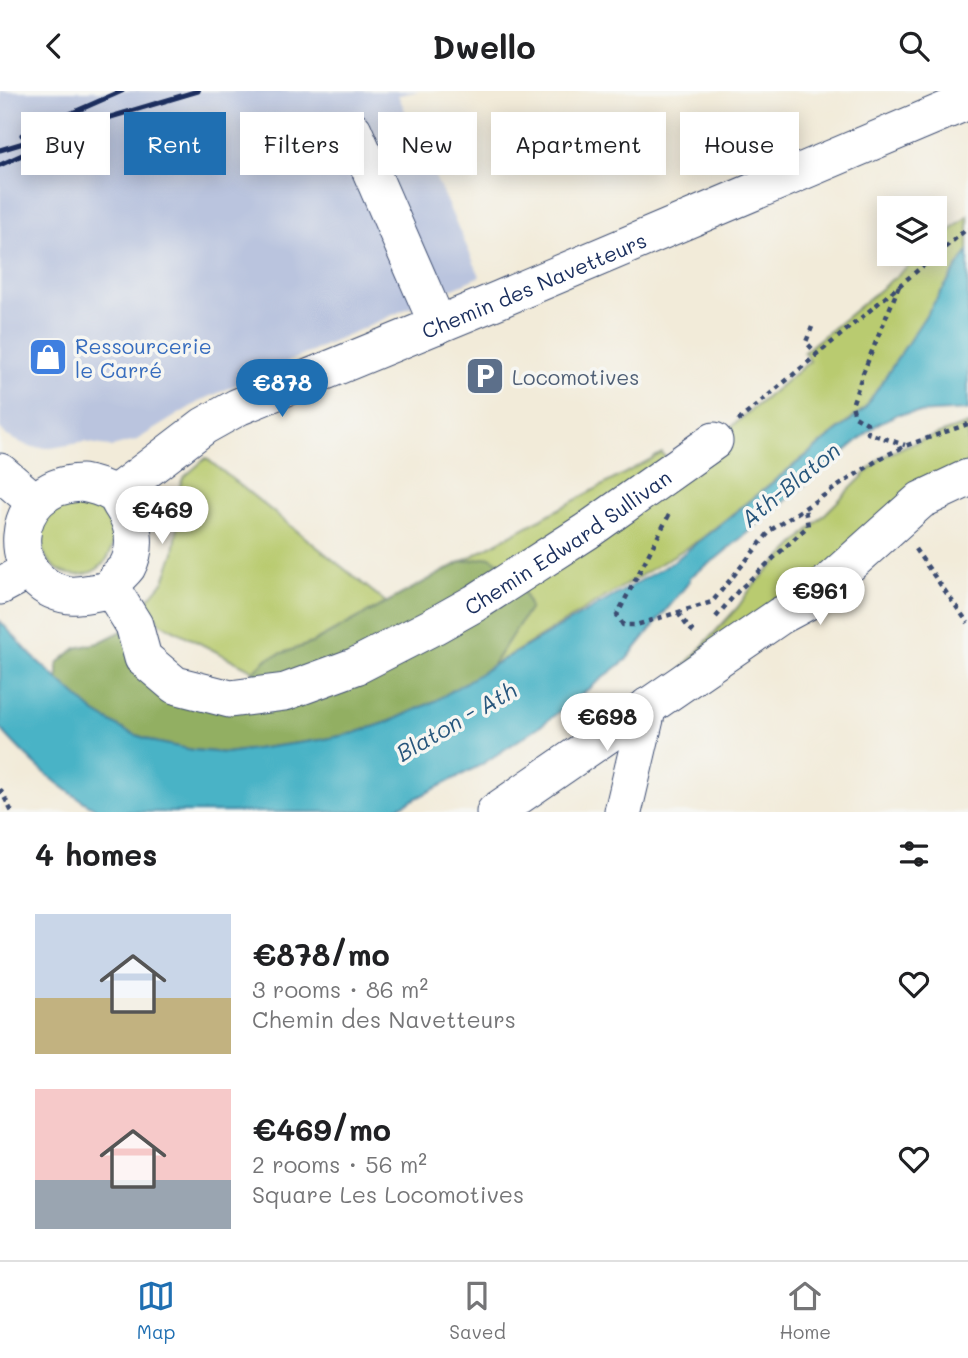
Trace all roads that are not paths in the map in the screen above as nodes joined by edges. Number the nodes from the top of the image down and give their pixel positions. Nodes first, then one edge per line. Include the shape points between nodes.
1 (968, 101) edge
2 (364, 153) edge
3 (438, 325) junction
4 (710, 448) road end
5 (0, 472) edge
6 (968, 478) edge
7 (115, 494) junction
8 (35, 502) junction
9 (15, 578) edge
10 (111, 588) junction
11 (641, 711) junction
12 (495, 812) edge
13 (623, 812) edge

1 - 3 street, Chemin des Navetteurs
2 - 3 street
3 - 7 street, Chemin des Navetteurs via 221,415
4 - 10 street, Chemin Edward Sullivan via 475,603 356,666 285,692 230,699 175,685 144,658 134,625
5 - 8 street
6 - 11 street via 922,500 808,601
7 - 8 street via 82,483 68,484
7 - 10 street via 129,515 133,550
8 - 9 street via 25,520 23,554
9 - 10 street via 40,582 69,595
11 - 12 street
11 - 13 street

